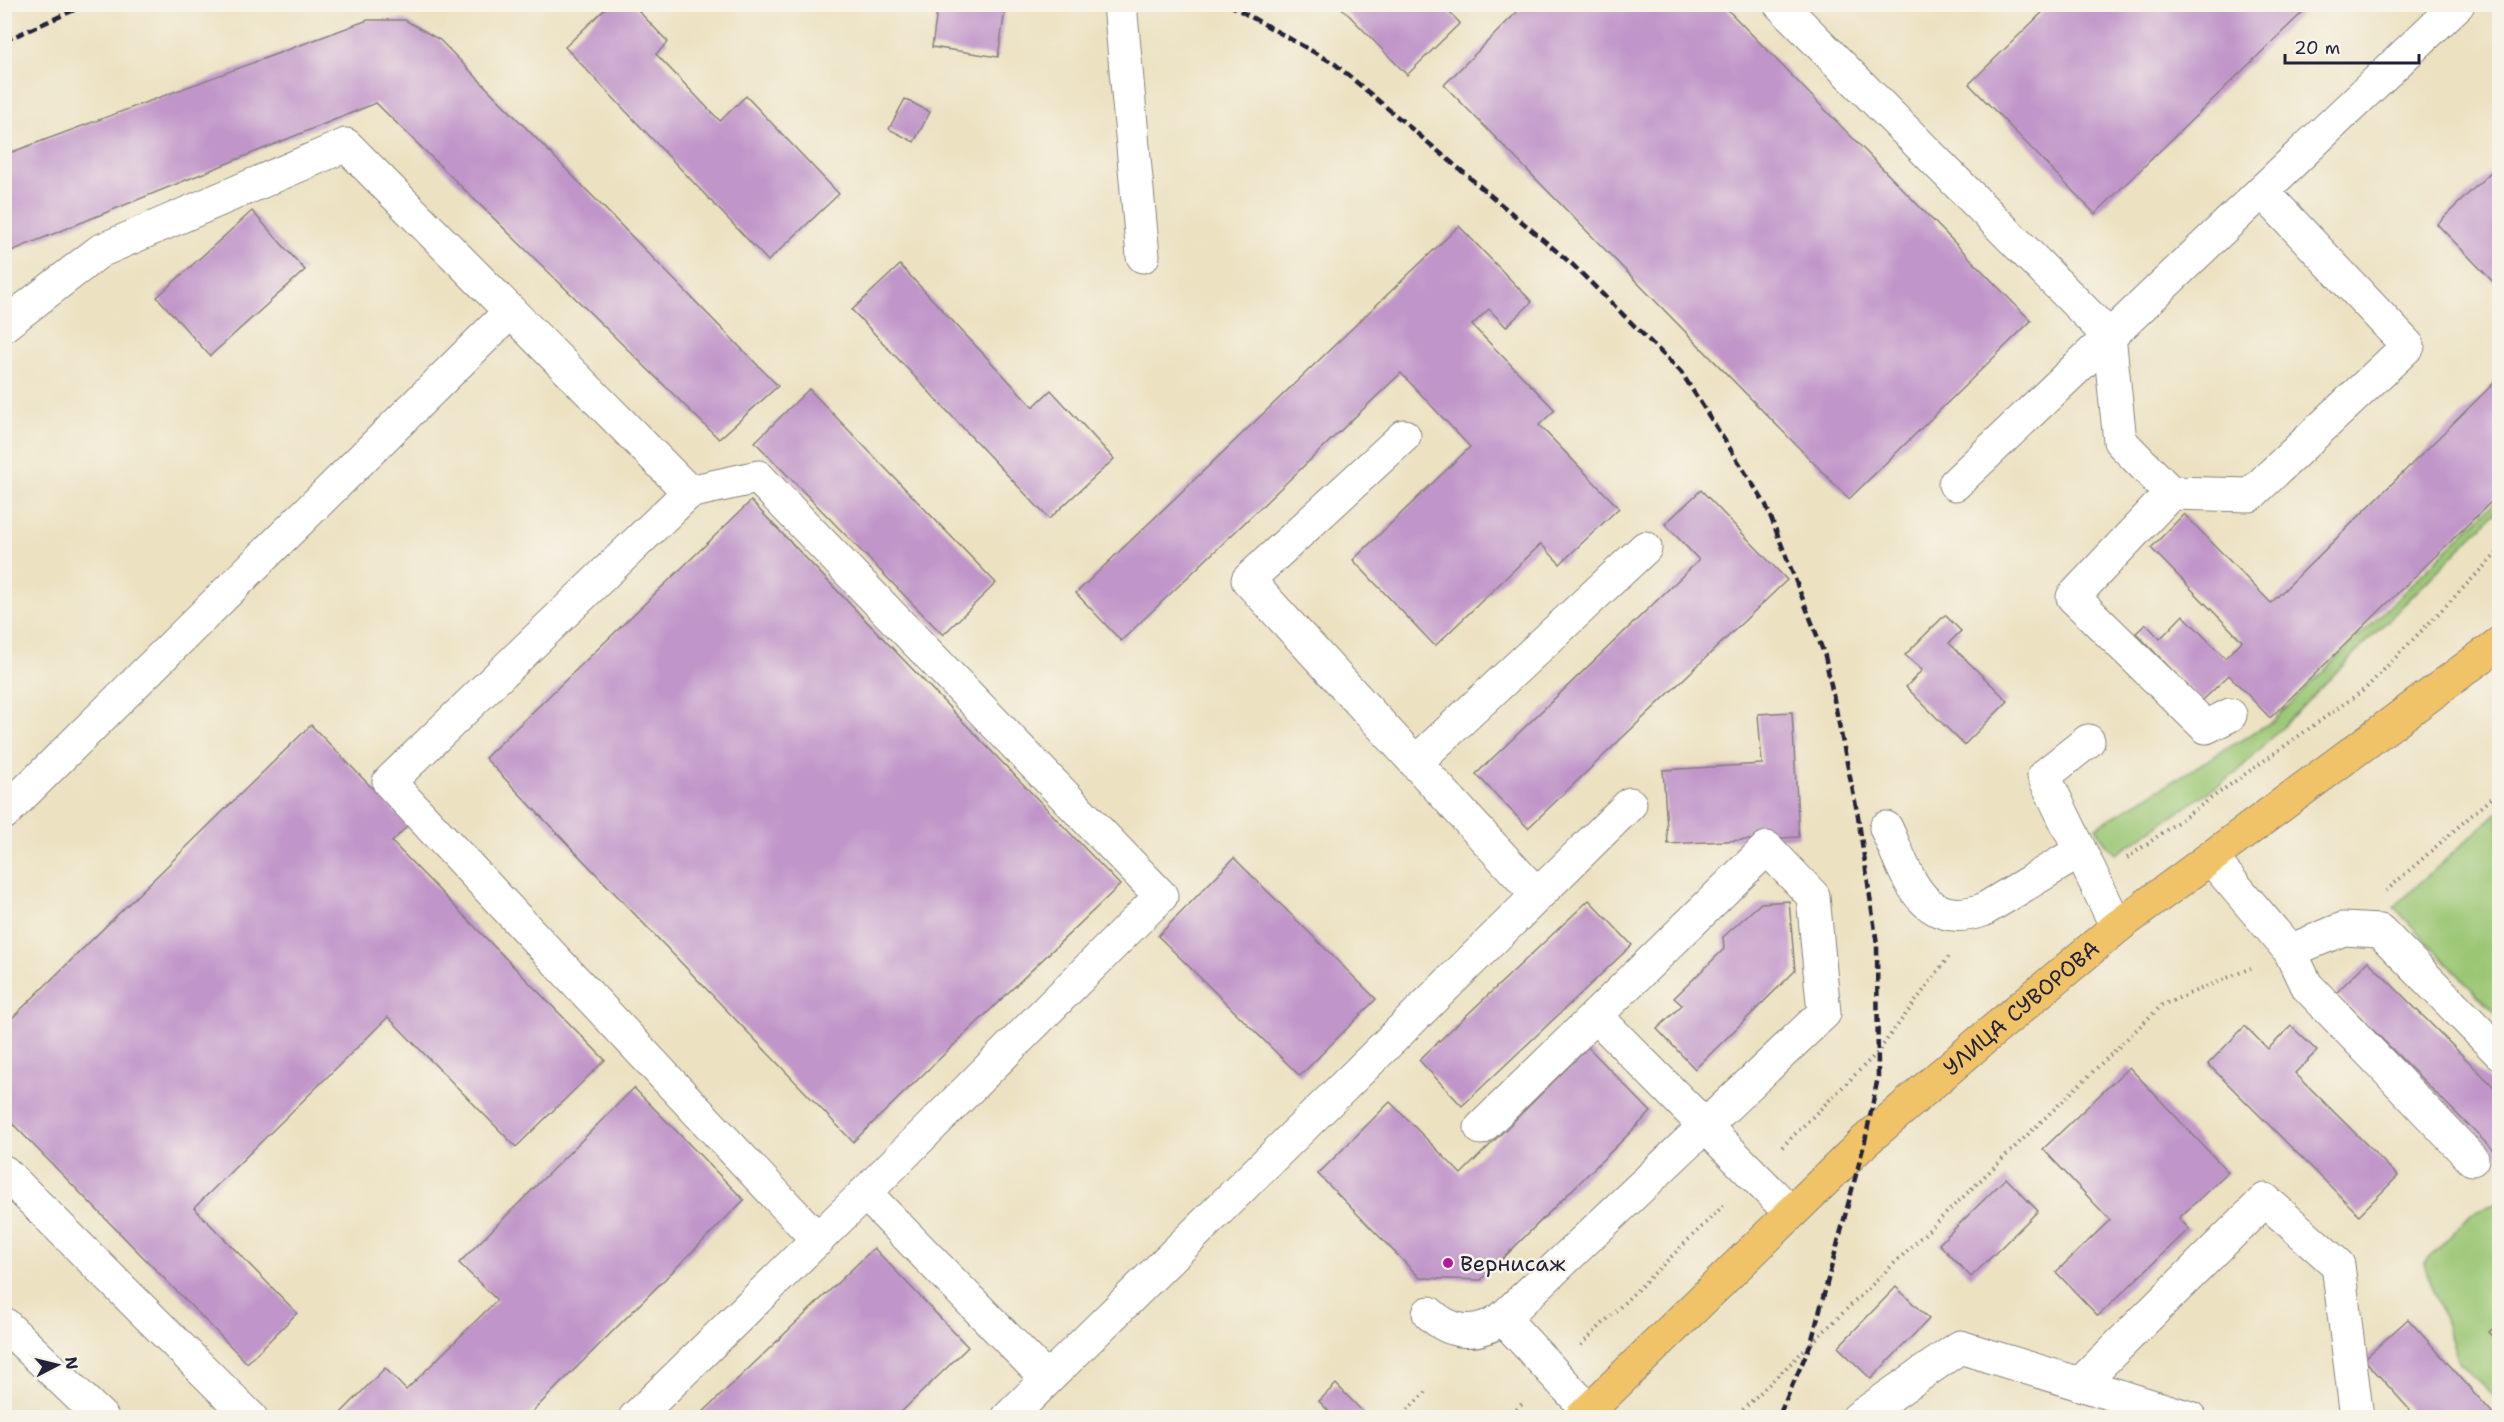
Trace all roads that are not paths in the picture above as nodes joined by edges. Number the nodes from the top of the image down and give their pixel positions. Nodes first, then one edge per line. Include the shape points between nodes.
1 (1120, 4) edge
2 (1780, 4) edge
3 (2458, 4) edge
4 (2262, 191) junction
5 (1143, 256) dead end
6 (510, 312) junction
7 (4, 325) edge
8 (2109, 336) junction
9 (1404, 436) dead end
10 (1955, 484) dead end
11 (689, 492) junction
12 (2171, 494) junction
13 (1645, 548) dead end
14 (2499, 643) edge
15 (2230, 715) dead end
16 (2088, 741) dead end
17 (1416, 762) junction
18 (1630, 804) dead end
19 (4, 813) edge
20 (1886, 828) dead end
21 (2079, 852) junction
22 (2211, 858) junction
23 (1537, 895) junction
24 (2117, 927) junction
25 (2290, 951) junction
26 (1596, 1016) junction
27 (2499, 1053) edge
28 (1706, 1126) junction
29 (1481, 1128) dead end
30 (2472, 1160) dead end
31 (4, 1172) edge
32 (865, 1193) junction
33 (1790, 1212) junction
34 (818, 1240) junction
35 (1429, 1313) dead end
36 (1503, 1318) junction
37 (4, 1324) edge
38 (1047, 1379) junction
39 (2080, 1384) junction
40 (1585, 1414) edge
41 (102, 1418) edge
42 (251, 1418) edge
43 (635, 1418) edge
44 (1008, 1418) edge
45 (1858, 1418) edge
46 (2190, 1418) edge
47 (2356, 1418) edge

1 - 5 lane
2 - 8 lane
3 - 4 lane
4 - 8 lane
4 - 12 lane via 2408,346 2250,495
6 - 7 lane via 346,145 100,251
6 - 11 lane
6 - 19 lane
8 - 10 lane
8 - 12 lane via 2120,441
9 - 17 lane via 1248,580
11 - 32 lane via 758,477 1161,896
11 - 34 lane via 389,782
12 - 15 lane via 2073,597 2206,727
13 - 17 lane
14 - 22 main road, УЛИЦА СУВОРОВА
16 - 21 lane via 2044,776
17 - 23 lane
18 - 23 lane
20 - 21 lane via 1915,892 1926,904 1955,916 1983,910
21 - 24 lane
22 - 24 main road, УЛИЦА СУВОРОВА
22 - 25 lane
23 - 38 lane
24 - 33 main road, УЛИЦА СУВОРОВА via 1866,1141
25 - 27 lane via 2343,929 2380,931
25 - 30 lane via 2306,985
26 - 28 lane
26 - 28 lane via 1767,848 1813,896 1824,1013
26 - 29 lane
28 - 33 lane
28 - 36 lane
31 - 42 lane
32 - 34 lane
32 - 38 lane
33 - 40 main road, УЛИЦА СУВОРОВА
34 - 43 lane
35 - 36 lane via 1445,1326 1464,1332 1485,1329
36 - 40 lane
37 - 41 lane
38 - 44 lane
39 - 45 lane via 1960,1347
39 - 46 lane
39 - 47 lane via 2265,1200 2338,1265

